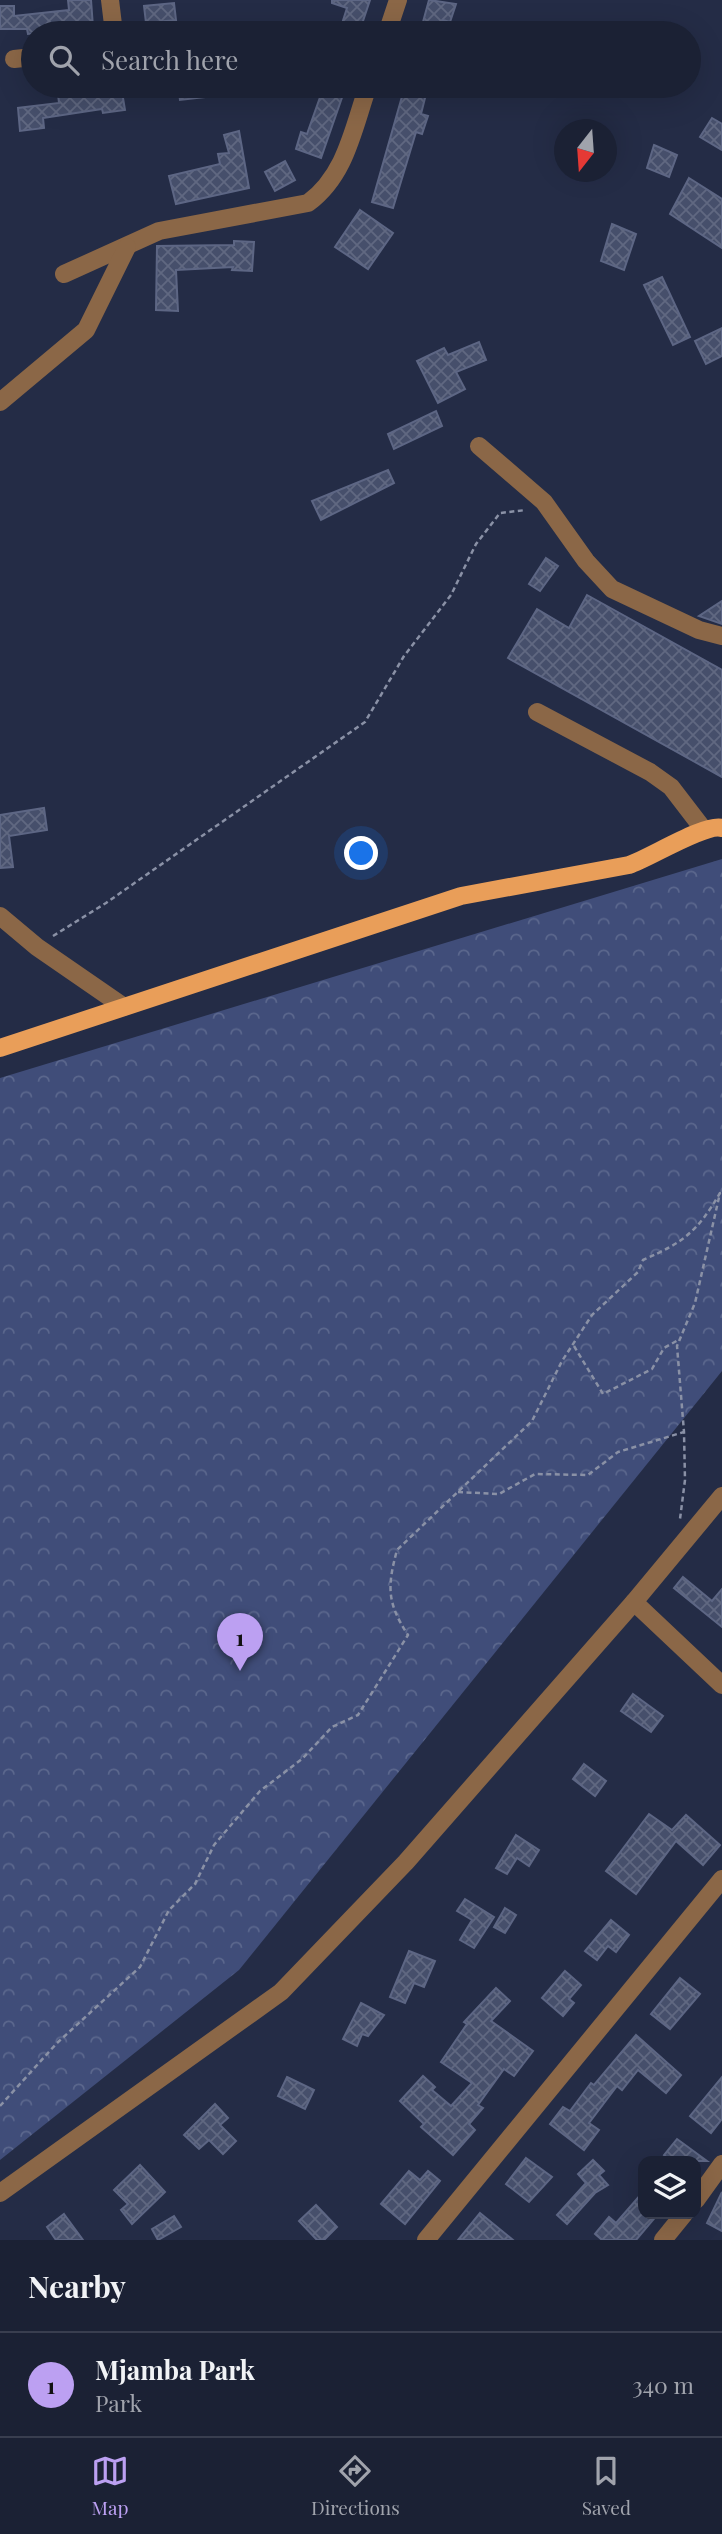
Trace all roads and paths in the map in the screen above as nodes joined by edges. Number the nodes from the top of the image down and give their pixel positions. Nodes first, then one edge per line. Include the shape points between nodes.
1 (110, 0) edge
2 (398, 0) edge
3 (113, 21) edge
4 (391, 21) edge
5 (21, 58) edge
6 (14, 59) dead end
7 (364, 98) edge
8 (127, 247) junction
9 (64, 274) dead end
10 (0, 402) edge
11 (479, 446) dead end
12 (551, 509) junction
13 (722, 636) edge
14 (537, 712) dead end
15 (716, 825) edge
16 (0, 916) edge
17 (37, 946) junction
18 (124, 1007) junction
19 (0, 1048) edge
20 (721, 1191) edge
21 (680, 1339) junction
22 (574, 1346) junction
23 (684, 1432) junction
24 (458, 1492) junction
25 (722, 1496) edge
26 (677, 1550) junction
27 (634, 1602) junction
28 (722, 1685) edge
29 (722, 1879) edge
30 (0, 2106) edge
31 (722, 2164) edge
32 (0, 2193) edge
33 (701, 2193) edge
34 (680, 2219) edge
35 (426, 2240) edge
36 (663, 2240) edge

1 - 3 street
2 - 4 street
5 - 6 street
7 - 8 street via 337,175 308,203 159,231
8 - 9 street
8 - 10 street via 86,330
11 - 12 street
12 - 13 street via 586,561 612,589 699,630
12 - 17 path via 500,513 365,722 106,904
14 - 15 street via 650,772
15 - 18 main road via 629,865 461,896
16 - 17 street
17 - 18 street
18 - 19 main road
20 - 21 path via 695,1303
20 - 22 path via 701,1225 681,1244 643,1260 638,1272 592,1315
21 - 22 path via 664,1348 652,1369 603,1394
21 - 23 path
22 - 24 path via 532,1421
23 - 24 path via 618,1452 588,1475 535,1474 499,1494
23 - 26 path via 685,1480
24 - 30 path via 397,1550 390,1575 392,1610 408,1635 358,1715 332,1727 302,1759 260,1791 214,1845 195,1884 169,1910 140,1967 57,2043
25 - 26 street
26 - 27 street
27 - 28 street
27 - 32 street via 406,1862 281,1992
29 - 35 street
31 - 33 street
34 - 36 street

